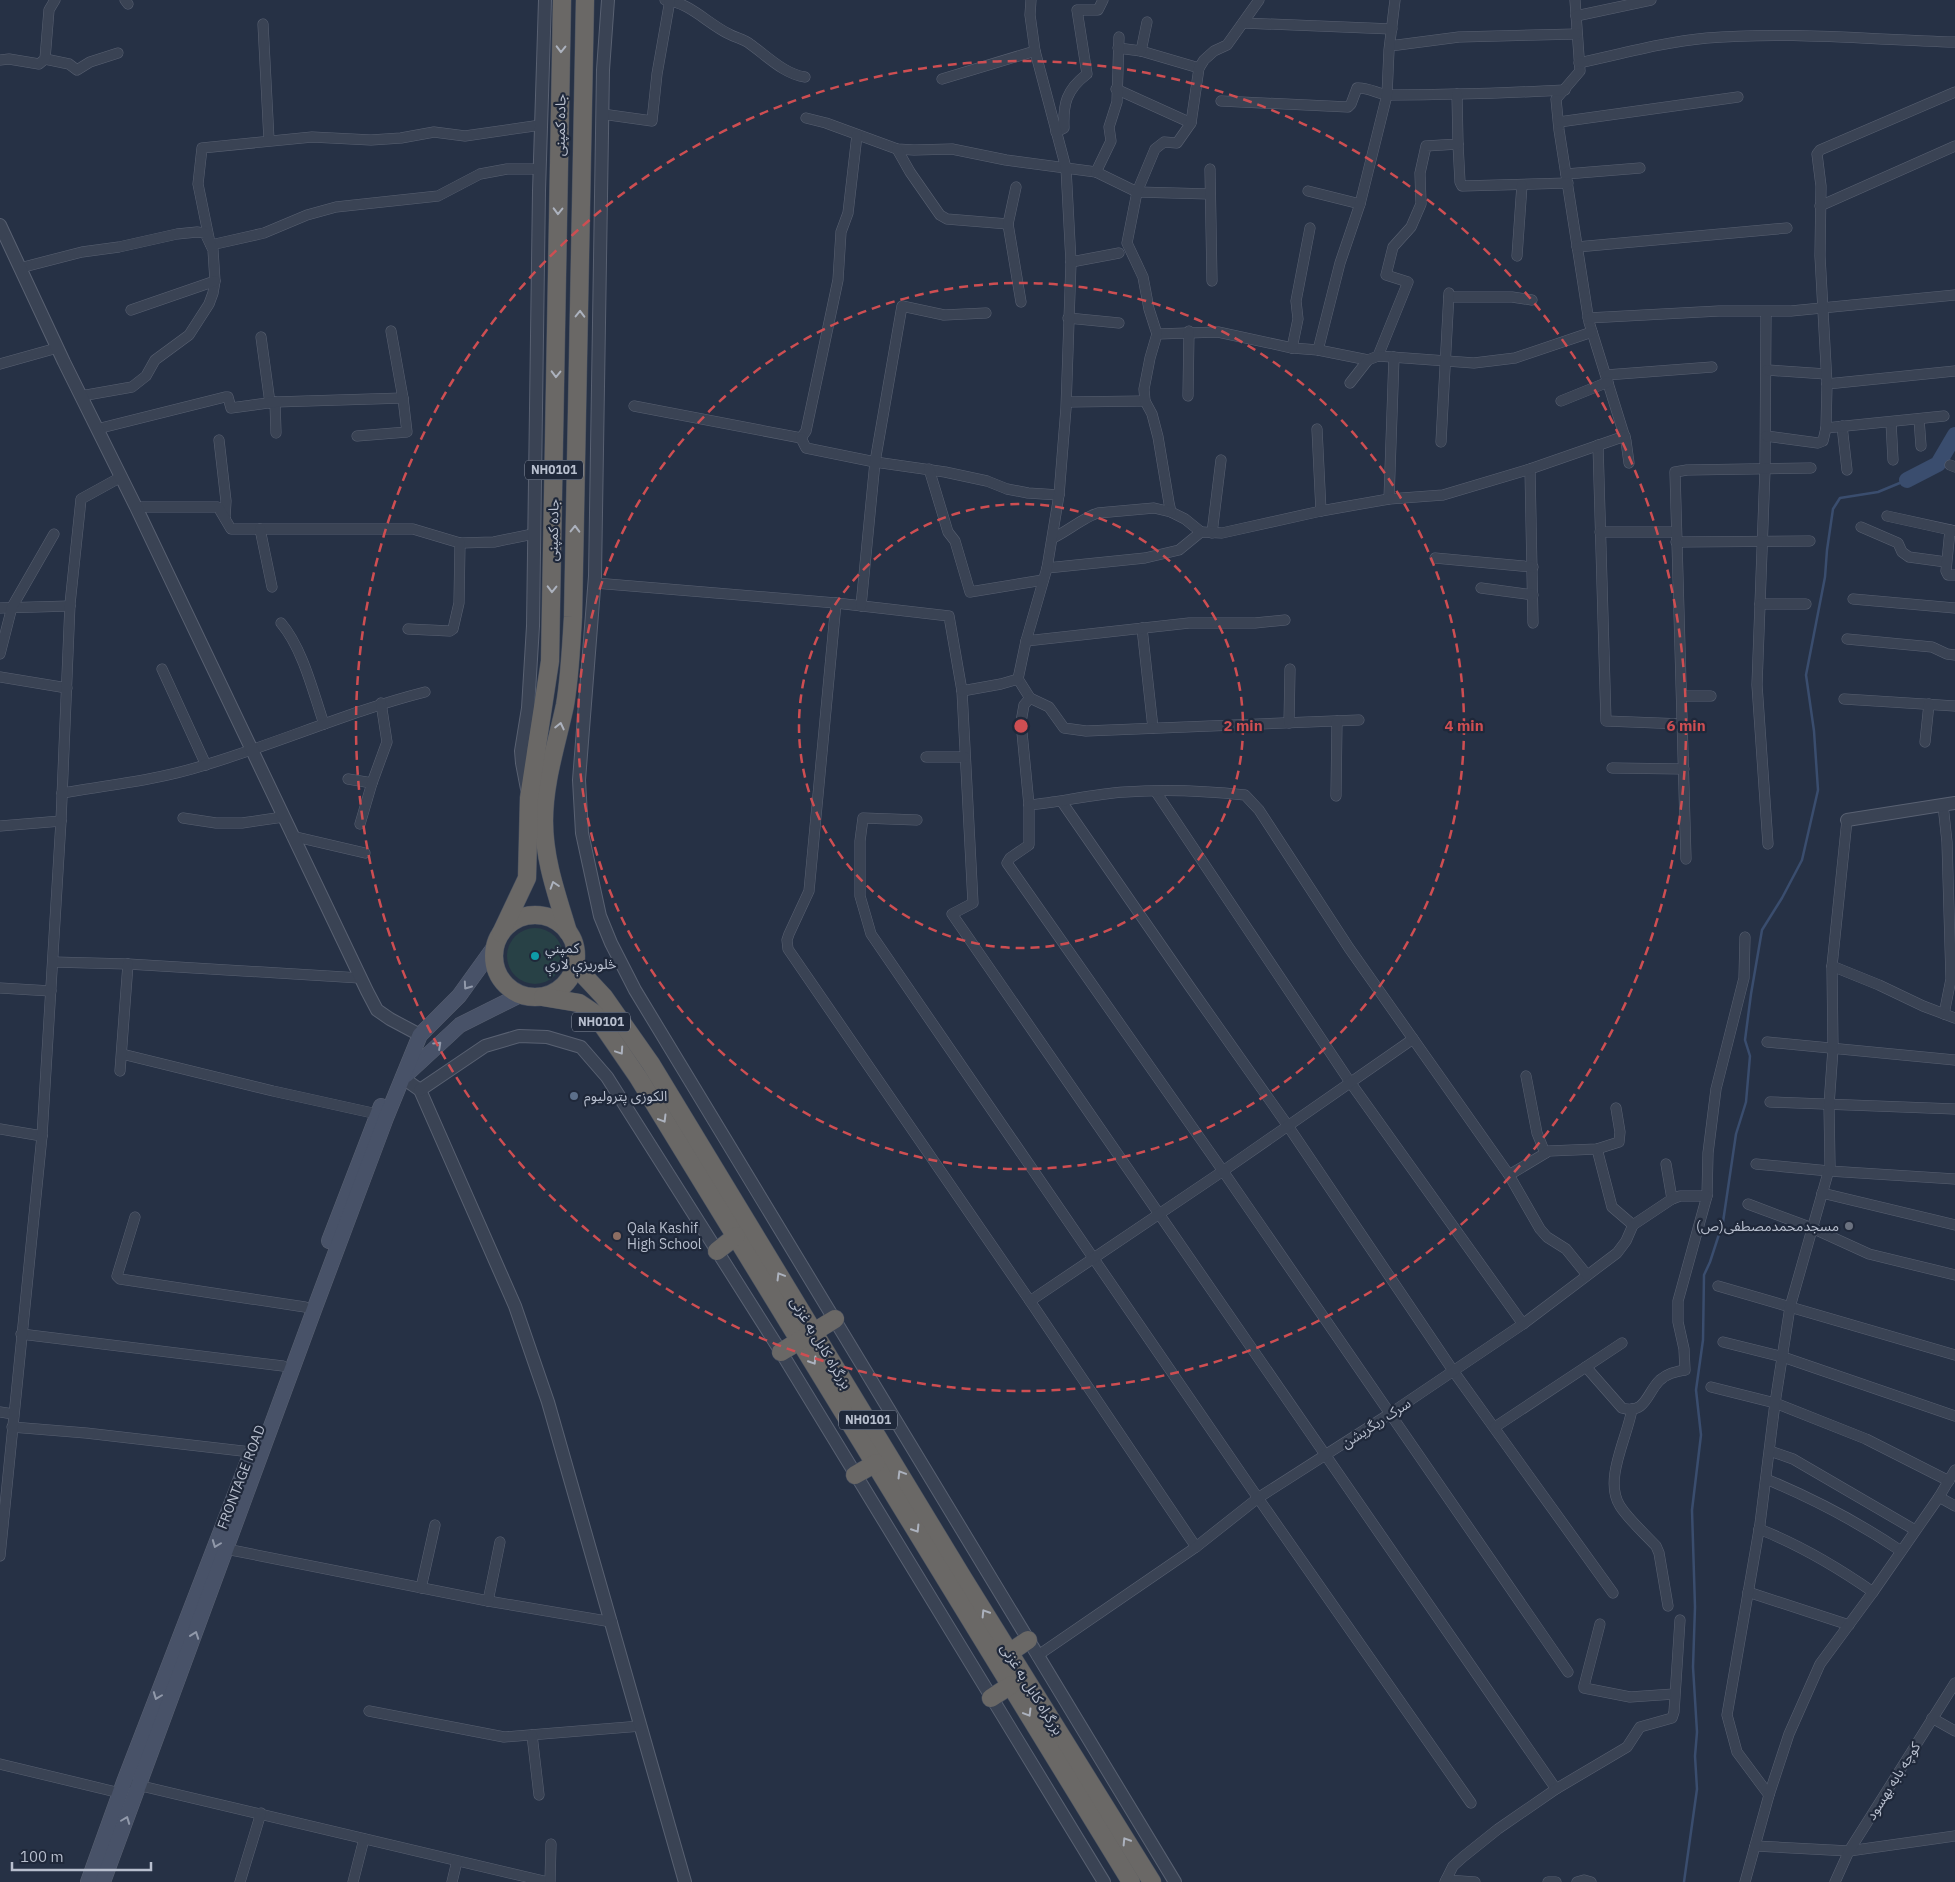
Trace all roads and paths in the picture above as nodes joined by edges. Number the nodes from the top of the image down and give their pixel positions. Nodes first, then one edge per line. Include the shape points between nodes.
1 (54, 0) edge
2 (545, 0) edge
3 (562, 0) edge
4 (585, 0) edge
5 (608, 0) edge
6 (665, 0) edge
7 (670, 0) edge
8 (1031, 0) edge
9 (1104, 0) edge
10 (1258, 0) edge
11 (1395, 0) edge
12 (1575, 0) edge
13 (1651, 0) edge
14 (1576, 16) junction
15 (1147, 22) dead end
16 (1243, 23) junction
17 (263, 24) dead end
18 (1392, 29) junction
19 (1577, 34) junction
20 (1119, 38) dead end
21 (1955, 42) edge
22 (1390, 46) junction
23 (1118, 48) junction
24 (1035, 51) junction
25 (1142, 52) junction
26 (118, 53) dead end
27 (0, 60) edge
28 (45, 60) junction
29 (1579, 63) junction
30 (1199, 68) junction
31 (805, 77) dead end
32 (942, 79) dead end
33 (1116, 89) junction
34 (1565, 90) junction
35 (1955, 92) edge
36 (1457, 94) junction
37 (1387, 95) junction
38 (1738, 97) dead end
39 (1221, 101) dead end
40 (602, 114) junction
41 (806, 118) dead end
42 (1559, 122) junction
43 (1190, 123) junction
44 (541, 125) junction
45 (1056, 132) junction
46 (857, 135) junction
47 (269, 140) junction
48 (1458, 144) junction
49 (1955, 146) edge
50 (897, 148) junction
51 (1066, 168) junction
52 (1640, 168) dead end
53 (540, 169) junction
54 (1210, 169) dead end
55 (1096, 172) junction
56 (1567, 178) junction
57 (1522, 185) junction
58 (1016, 187) dead end
59 (1308, 190) dead end
60 (1136, 192) junction
61 (1210, 194) junction
62 (1360, 204) junction
63 (1820, 206) junction
64 (1008, 224) junction
65 (0, 225) edge
66 (1310, 228) dead end
67 (1787, 228) dead end
68 (210, 242) junction
69 (1577, 247) junction
70 (1119, 253) dead end
71 (1518, 256) dead end
72 (1071, 262) junction
73 (20, 268) junction
74 (215, 281) junction
75 (1212, 281) dead end
76 (1955, 295) edge
77 (1532, 300) dead end
78 (1021, 302) dead end
79 (1822, 307) junction
80 (131, 310) dead end
81 (1766, 312) junction
82 (986, 313) dead end
83 (1068, 318) junction
84 (1588, 318) junction
85 (1119, 323) dead end
86 (391, 331) dead end
87 (1189, 332) junction
88 (1592, 332) junction
89 (1157, 334) junction
90 (261, 337) dead end
91 (57, 348) junction
92 (1292, 348) junction
93 (1318, 350) junction
94 (1394, 357) junction
95 (1373, 358) junction
96 (1445, 361) junction
97 (0, 364) edge
98 (1712, 366) dead end
99 (1767, 370) junction
100 (1955, 371) edge
101 (1607, 379) junction
102 (1827, 379) junction
103 (1350, 383) dead end
104 (81, 396) junction
105 (1188, 396) dead end
106 (403, 398) junction
107 (1145, 400) junction
108 (1560, 401) dead end
109 (273, 402) junction
110 (1067, 402) junction
111 (634, 406) dead end
112 (1944, 416) dead end
113 (1919, 419) junction
114 (1891, 422) junction
115 (1842, 426) junction
116 (1826, 428) junction
117 (1318, 429) dead end
118 (97, 430) junction
119 (276, 432) dead end
120 (357, 436) dead end
121 (1624, 436) junction
122 (1766, 436) junction
123 (801, 438) junction
124 (219, 440) dead end
125 (1441, 442) dead end
126 (1598, 445) junction
127 (1921, 446) dead end
128 (1221, 460) dead end
129 (1893, 460) dead end
130 (875, 462) junction
131 (1629, 463) dead end
132 (1811, 468) dead end
133 (1530, 469) junction
134 (929, 470) junction
135 (1765, 470) junction
136 (1847, 470) dead end
137 (121, 477) junction
138 (1058, 495) junction
139 (1389, 499) junction
140 (136, 507) junction
141 (1321, 511) junction
142 (1171, 512) junction
143 (1887, 516) dead end
144 (225, 519) junction
145 (1861, 527) dead end
146 (260, 528) junction
147 (1953, 530) edge
148 (1201, 532) junction
149 (1600, 532) junction
150 (1212, 533) junction
151 (54, 534) dead end
152 (533, 534) junction
153 (1676, 537) junction
154 (1053, 538) junction
155 (1763, 540) junction
156 (1810, 541) dead end
157 (460, 543) junction
158 (1435, 558) dead end
159 (1946, 562) junction
160 (1533, 567) junction
161 (1047, 568) junction
162 (1955, 575) edge
163 (1043, 580) junction
164 (595, 583) junction
165 (272, 587) dead end
166 (1481, 588) dead end
167 (1533, 595) junction
168 (1853, 599) dead end
169 (836, 602) junction
170 (1760, 604) junction
171 (1806, 604) dead end
172 (70, 606) junction
173 (860, 606) junction
174 (0, 608) edge
175 (12, 608) junction
176 (1955, 608) edge
177 (1285, 620) dead end
178 (281, 622) dead end
179 (1534, 623) dead end
180 (1142, 628) junction
181 (408, 629) dead end
182 (1847, 639) dead end
183 (1026, 641) junction
184 (0, 654) edge
185 (1955, 655) edge
186 (162, 669) dead end
187 (1290, 669) dead end
188 (0, 678) edge
189 (1018, 678) junction
190 (66, 688) junction
191 (962, 691) junction
192 (425, 692) dead end
193 (1682, 696) junction
194 (1711, 696) dead end
195 (1030, 698) junction
196 (1844, 699) dead end
197 (382, 703) junction
198 (1929, 704) junction
199 (1955, 706) edge
200 (1359, 720) dead end
201 (1337, 721) junction
202 (1289, 723) junction
203 (324, 724) junction
204 (1683, 724) junction
205 (1154, 728) junction
206 (1924, 742) dead end
207 (251, 749) junction
208 (926, 757) dead end
209 (964, 757) junction
210 (206, 765) junction
211 (1612, 768) dead end
212 (1684, 769) junction
213 (348, 778) dead end
214 (372, 783) junction
215 (1156, 792) junction
216 (62, 793) junction
217 (1336, 796) dead end
218 (530, 798) junction
219 (1062, 802) junction
220 (1949, 804) edge
221 (1029, 805) junction
222 (284, 817) junction
223 (184, 818) dead end
224 (917, 820) dead end
225 (1847, 820) joint
226 (61, 821) junction
227 (360, 824) dead end
228 (1, 826) edge
229 (292, 836) junction
230 (1768, 844) dead end
231 (365, 853) dead end
232 (1686, 859) dead end
233 (1951, 877) edge
234 (1951, 908) edge
235 (568, 932) junction
236 (1745, 937) dead end
237 (498, 940) junction
238 (1952, 958) edge
239 (53, 962) junction
240 (128, 964) junction
241 (575, 966) junction
242 (1832, 966) junction
243 (360, 978) junction
244 (1953, 980) edge
245 (0, 988) edge
246 (51, 991) junction
247 (520, 995) junction
248 (543, 997) junction
249 (1944, 1014) junction
250 (1955, 1018) edge
251 (420, 1035) junction
252 (1413, 1038) junction
253 (1767, 1042) dead end
254 (1833, 1049) junction
255 (122, 1054) junction
256 (1955, 1060) edge
257 (120, 1071) dead end
258 (1526, 1076) dead end
259 (403, 1078) junction
260 (1350, 1082) junction
261 (420, 1090) junction
262 (1770, 1102) dead end
263 (1829, 1105) junction
264 (1616, 1108) dead end
265 (1955, 1109) edge
266 (377, 1114) junction
267 (1288, 1126) junction
268 (0, 1128) edge
269 (42, 1136) junction
270 (1597, 1149) junction
271 (1545, 1153) junction
272 (1666, 1164) dead end
273 (1756, 1164) dead end
274 (1223, 1171) junction
275 (1829, 1171) junction
276 (1509, 1175) junction
277 (1955, 1179) edge
278 (1822, 1193) junction
279 (1707, 1196) junction
280 (1672, 1199) junction
281 (1748, 1204) dead end
282 (1159, 1214) junction
283 (135, 1217) dead end
284 (1633, 1225) junction
285 (1955, 1225) edge
286 (1812, 1228) junction
287 (736, 1236) junction
288 (717, 1251) junction
289 (1094, 1257) junction
290 (1587, 1275) junction
291 (1955, 1275) edge
292 (1718, 1286) dead end
293 (1030, 1301) junction
294 (305, 1307) junction
295 (1790, 1307) junction
296 (835, 1319) junction
297 (1523, 1324) junction
298 (22, 1334) junction
299 (807, 1336) junction
300 (1723, 1342) dead end
301 (1622, 1343) dead end
302 (781, 1352) junction
303 (1955, 1355) edge
304 (1782, 1357) junction
305 (283, 1366) junction
306 (1586, 1367) junction
307 (1454, 1372) junction
308 (1711, 1387) dead end
309 (1774, 1403) junction
310 (1632, 1409) junction
311 (0, 1412) edge
312 (13, 1414) junction
313 (1391, 1414) junction
314 (1955, 1416) edge
315 (12, 1427) junction
316 (1495, 1427) junction
317 (1770, 1451) junction
318 (251, 1452) junction
319 (1326, 1455) junction
320 (876, 1463) junction
321 (1955, 1470) edge
322 (855, 1475) junction
323 (1766, 1479) junction
324 (1948, 1481) junction
325 (1939, 1497) junction
326 (1258, 1498) junction
327 (1955, 1506) edge
328 (435, 1525) dead end
329 (1759, 1529) junction
330 (1916, 1530) junction
331 (500, 1542) dead end
332 (1196, 1547) junction
333 (226, 1549) junction
334 (1901, 1551) junction
335 (0, 1556) edge
336 (421, 1588) junction
337 (1748, 1592) junction
338 (1873, 1592) junction
339 (1613, 1593) dead end
340 (488, 1601) junction
341 (1668, 1606) dead end
342 (1680, 1620) dead end
343 (612, 1622) junction
344 (1600, 1624) dead end
345 (1849, 1625) junction
346 (991, 1637) junction
347 (1028, 1640) junction
348 (1009, 1653) junction
349 (1038, 1656) junction
350 (1568, 1672) dead end
351 (1955, 1683) edge
352 (1012, 1685) junction
353 (1674, 1694) junction
354 (991, 1698) junction
355 (369, 1711) dead end
356 (1932, 1718) junction
357 (641, 1726) junction
358 (1955, 1731) edge
359 (532, 1735) junction
360 (0, 1764) edge
361 (139, 1786) junction
362 (122, 1787) junction
363 (1556, 1789) junction
364 (539, 1795) dead end
365 (1769, 1795) junction
366 (1471, 1803) dead end
367 (261, 1814) junction
368 (1955, 1836) edge
369 (364, 1838) junction
370 (551, 1844) dead end
371 (1755, 1846) junction
372 (1849, 1852) junction
373 (458, 1861) junction
374 (506, 1878) edge
375 (1446, 1881) edge
376 (88, 1882) edge
377 (103, 1882) edge
378 (240, 1882) edge
379 (353, 1882) edge
380 (452, 1882) edge
381 (549, 1882) edge
382 (685, 1882) edge
383 (1104, 1882) edge
384 (1131, 1882) edge
385 (1152, 1882) edge
386 (1175, 1882) edge
387 (1475, 1882) edge
388 (1548, 1882) edge
389 (1556, 1882) edge
390 (1577, 1882) edge
391 (1591, 1882) edge
392 (1745, 1882) edge
393 (1835, 1882) edge

1 - 28 street via 49,10
2 - 44 street
3 -> 218 highway, جاده کمپنی / NH0101 via 552,617 550,661
235 -> 4 highway, جاده کمپنی / NH0101 via 548,868 544,820 550,772 565,704 573,617
5 - 40 street
6 - 7 street
7 - 31 street via 747,42 796,76
7 - 40 street via 652,121
8 - 24 street
9 - 45 street via 1098,10 1077,10 1087,74 1065,101 1064,128
10 - 16 street
11 - 18 street
12 - 14 street
13 - 14 street
14 - 19 street
15 - 25 street
16 - 18 street
16 - 30 street via 1228,45 1214,51
17 - 47 street
18 - 22 street
19 - 22 street via 1459,37
19 - 29 street
20 - 23 street
21 - 29 street via 1767,36 1708,38
22 - 37 street
23 - 25 street
23 - 33 street
24 - 32 street
24 - 45 street
25 - 30 street
26 - 28 street via 76,70 69,64
27 - 28 street via 39,64
29 - 34 street via 1580,71
30 - 43 street
33 - 43 street
33 - 55 street via 1117,102 1109,127 1111,141
34 - 36 street
34 - 42 street via 1556,99
35 - 63 street via 1820,150 1816,158 1821,186
36 - 37 street
36 - 48 street
37 - 39 street via 1364,87 1357,88 1348,107
37 - 62 street
38 - 42 street
40 - 164 street
41 - 46 street
42 - 56 street
43 - 60 street via 1177,143 1164,142 1155,149
44 - 47 street via 464,136 434,132 371,140 312,137
44 - 53 street
45 - 51 street
46 - 50 street
46 - 123 street via 838,280 806,430
47 - 68 street via 202,148 198,184
48 - 57 street via 1462,186
48 - 95 street via 1426,146 1420,174 1421,204 1411,227 1393,247 1386,275 1408,282
49 - 63 street
50 - 51 street via 952,148
50 - 64 street via 940,215 947,219
51 - 55 street
51 - 72 street
52 - 56 street
53 - 68 street via 507,169 480,174 438,196 336,207 264,233
53 - 152 street
54 - 61 street
55 - 60 street
56 - 57 street
56 - 69 street
57 - 71 street
58 - 64 street
59 - 62 street
60 - 61 street
60 - 89 street via 1128,243 1143,277
61 - 75 street
62 - 93 street via 1340,263
63 - 79 street
64 - 78 street
65 - 73 street
66 - 92 street via 1296,301 1298,319
67 - 69 street
68 - 73 street via 205,233 177,234 82,252
68 - 74 street
69 - 84 street
70 - 72 street
72 - 83 street
73 - 91 street
74 - 80 street
74 - 104 street via 209,304 188,335 155,360 146,376 132,387
76 - 79 street
77 - 96 street via 1449,295
79 - 81 street
79 - 102 street
81 - 84 street via 1718,311
81 - 99 street
82 - 130 street via 944,315 902,306
83 - 85 street
83 - 110 street
84 - 88 street
86 - 106 street
87 - 89 street
87 - 92 street via 1218,332
87 - 105 street
88 - 96 street via 1515,358 1474,363
88 - 101 street
89 - 107 street via 1144,389
90 - 109 street
91 - 97 street
91 - 104 street
92 - 93 street
93 - 95 street
94 - 95 street
94 - 96 street
94 - 139 street
95 - 103 street
96 - 125 street
98 - 101 street
99 - 102 street
99 - 122 street
100 - 102 street
101 - 108 street
101 - 121 street
102 - 116 street
104 - 118 street
106 - 109 street
106 - 120 street via 407,432
107 - 110 street
107 - 142 street via 1158,437
109 - 118 street via 231,408 228,397 224,396
109 - 119 street
110 - 138 street
111 - 123 street
112 - 113 street
113 - 114 street
113 - 127 street
114 - 115 street
114 - 129 street
115 - 116 street
115 - 136 street
116 - 122 street via 1823,441 1818,443
117 - 141 street
118 - 137 street
121 - 126 street
121 - 131 street
122 - 135 street
123 - 130 street via 806,448
124 - 144 street
126 - 133 street
126 - 149 street
128 - 150 street
130 - 134 street
130 - 173 street
132 - 135 street
133 - 139 street via 1443,495
133 - 160 street
134 - 138 street via 987,481 1007,489
134 - 163 street via 970,592
135 - 153 street via 1675,472
135 - 155 street
137 - 140 street
137 - 172 street via 81,499
138 - 154 street
139 - 141 street
140 - 144 street via 218,507
140 - 207 street
141 - 150 street
142 - 148 street
142 - 154 street via 1154,508 1098,513
143 - 147 street
144 - 146 street via 231,530
145 - 159 street via 1898,543 1902,552 1910,557
146 - 157 street via 413,528
146 - 165 street
147 - 159 street
148 - 150 street
148 - 161 street via 1179,550 1145,558
149 - 153 street
149 - 204 street via 1606,721
151 - 175 street
152 - 157 street via 494,542
152 - 218 street via 533,626 528,708 521,751
153 - 155 street
153 - 193 street
154 - 161 street
155 - 156 street
155 - 170 street
157 - 181 street via 459,603 453,629
158 - 160 street
159 - 162 street via 1948,574
160 - 167 street
161 - 163 street
163 - 183 street
164 - 169 street
164 - 296 street via 579,780 582,833 600,916 635,990
166 - 167 street
167 - 179 street
168 - 176 street
169 - 173 street
169 - 293 street via 809,891 789,934 788,949
170 - 171 street
170 - 230 street via 1757,685
172 - 175 street
172 - 190 street
173 - 191 street via 949,616
174 - 175 street
175 - 184 street
177 - 180 street
178 - 203 street via 298,651
180 - 183 street
180 - 205 street
182 - 185 street via 1932,647
183 - 189 street
186 - 210 street
187 - 202 street
188 - 190 street
189 - 191 street
189 - 195 street
190 - 216 street
191 - 209 street
192 - 197 street
193 - 194 street
193 - 204 street
195 - 205 street via 1048,707 1064,728 1086,731
195 - 221 street via 1024,705 1020,722
196 - 198 street
197 - 203 street
197 - 214 street via 387,742
198 - 199 street
198 - 206 street
200 - 201 street
201 - 202 street
201 - 217 street
202 - 205 street
203 - 207 street
204 - 212 street
207 - 210 street
207 - 222 street
208 - 209 street
209 - 282 street via 973,903 952,914
210 - 216 street via 166,776
211 - 212 street
212 - 232 street
213 - 214 street
214 - 227 street
215 - 219 street via 1125,792
215 - 252 street via 1245,795 1259,810
215 - 260 street
216 - 226 street
218 - 237 highway, جاده کمپنی / NH0101 via 526,878
219 - 221 street
219 - 267 street
220 - 225 street
220 - 233 street via 1947,842
221 - 274 street via 1029,845 1008,863
222 - 223 street via 242,823
222 - 229 street
224 - 289 street via 863,818 860,896 872,934
225 - 242 street
226 - 228 street
226 - 239 street
229 - 231 street
229 - 243 street
233 - 234 street
234 - 238 street
235 - 237 highway via 553,919 534,915 515,920
235 - 241 highway, NH0101 via 574,942
236 - 279 street via 1744,978 1716,1089 1708,1153
237 - 247 highway, NH0101 via 494,955 496,972 506,986
237 -> 251 main road via 459,996
238 - 244 street
239 - 240 street
239 - 246 street
240 - 243 street
240 - 255 street
241 - 248 highway via 563,986
299 -> 241 highway, بزرگراه کابل به غزنی / NH0101 via 651,1064 604,997
242 - 249 street
242 - 254 street
243 - 251 street via 377,1010
244 - 249 street
245 - 246 street
246 - 269 street
247 - 248 highway, NH0101
259 -> 247 main road, FRONTAGE ROAD via 460,1025
248 -> 287 highway, بزرگراه کابل به غزنی / NH0101 via 579,1003 594,1013 638,1077
249 - 250 street
251 - 259 main road
252 - 260 street
252 - 276 street
253 - 254 street
254 - 256 street
254 - 263 street
255 - 257 street
255 - 266 street
258 - 271 street via 1536,1130
259 - 261 street
259 - 266 main road, FRONTAGE ROAD via 384,1099
259 - 333 main road
260 - 267 street
260 - 297 street
261 - 288 street via 485,1046 519,1036 547,1037 581,1047 607,1077
261 - 343 street via 515,1306 548,1402
262 - 263 street
263 - 265 street
263 - 275 street
264 - 270 street via 1619,1142
266 - 294 main road, FRONTAGE ROAD
267 - 274 street
267 - 307 street
268 - 269 street
269 - 298 street
270 - 271 street
270 - 284 street via 1612,1207
271 - 276 street
272 - 280 street
273 - 275 street
274 - 282 street
274 - 313 street
275 - 277 street
275 - 278 street
276 - 290 street via 1540,1229 1566,1249
278 - 285 street
278 - 286 street
279 - 280 street, سرک ریگریشن
279 - 310 street via 1678,1301 1685,1370 1671,1372 1659,1381 1643,1405
280 - 284 street, سرک ریگریشن
281 - 286 street
282 - 289 street
282 - 319 street
283 - 294 street via 117,1276 120,1279
284 - 290 street, سرک ریگریشن via 1617,1253
286 - 291 street via 1869,1254
286 - 295 street
287 - 288 highway
287 - 299 highway, بزرگراه کابل به غزنی / NH0101
288 - 302 street
289 - 293 street
289 - 326 street
290 - 297 street, سرک ریگریشن
292 - 295 street
293 - 332 street
294 - 305 main road, FRONTAGE ROAD
295 - 303 street
295 - 304 street
296 - 299 highway
296 - 347 street
297 - 307 street, سرک ریگریشن
298 - 305 street
298 - 312 street
299 - 302 highway
299 -> 320 highway, بزرگراه کابل به غزنی / NH0101
346 -> 299 highway, بزرگراه کابل به غزنی / NH0101
300 - 304 street
301 - 306 street
302 - 322 street
304 - 309 street
304 - 314 street
305 - 318 main road, FRONTAGE ROAD
306 - 310 street via 1622,1408
306 - 316 street
307 - 313 street, سرک ریگریشن
307 - 316 street
308 - 309 street
309 - 317 street
309 - 324 street via 1866,1439
310 - 341 street via 1614,1470 1614,1484 1619,1505 1656,1546
311 - 312 street
312 - 315 street
313 - 319 street, سرک ریگریشن
313 - 350 street
315 - 318 street
315 - 335 street
316 - 339 street
317 - 323 street
317 - 330 street via 1793,1459
318 -> 362 main road, FRONTAGE ROAD
319 - 326 street, سرک ریگریشن
319 - 363 street
320 - 322 highway
320 -> 346 highway, بزرگراه کابل به غزنی / NH0101
321 - 324 street
322 - 354 street
323 - 329 street
323 - 334 street via 1809,1496
324 - 325 street
325 - 327 street
325 - 330 street
326 - 332 street, سرک ریگریشن
326 - 366 street
328 - 336 street
329 - 337 street
329 - 338 street via 1843,1571
330 - 334 street
331 - 340 street
332 - 349 street, سرک ریگریشن
333 - 336 street
361 -> 333 main road
334 - 338 street
336 - 340 street
337 - 345 street
337 - 365 street via 1727,1715 1737,1752
338 - 345 street
340 - 343 street
342 - 353 street
343 - 357 street
344 - 353 street via 1584,1688 1630,1697
345 - 365 street via 1820,1664 1789,1734
346 - 348 highway, بزرگراه کابل به غزنی / NH0101
346 - 352 highway, بزرگراه کابل به غزنی / NH0101
347 - 348 highway
347 - 349 street
385 -> 348 highway, بزرگراه کابل به غزنی / NH0101
349 - 386 street
351 - 356 street, کوچه بابه بهسود
352 - 354 highway
352 -> 384 highway, بزرگراه کابل به غزنی / NH0101
353 - 363 street via 1672,1718 1640,1727 1627,1747
354 - 383 street
355 - 359 street via 504,1737
356 - 358 street
356 - 372 street, کوچه بابه بهسود
357 - 359 street
357 - 382 street
359 - 364 street
360 - 362 street
361 - 362 street
361 - 367 street
377 -> 361 main road
362 - 376 main road, FRONTAGE ROAD
363 - 375 street via 1463,1857 1453,1866
365 - 371 street
367 - 369 street
367 - 378 street
368 - 372 street
369 - 373 street
369 - 379 street
370 - 381 street
371 - 372 street
371 - 392 street
372 - 393 street, کوچه بابه بهسود
373 - 374 street
373 - 380 street
374 - 381 street
375 - 387 street
388 - 389 street
390 - 391 street

